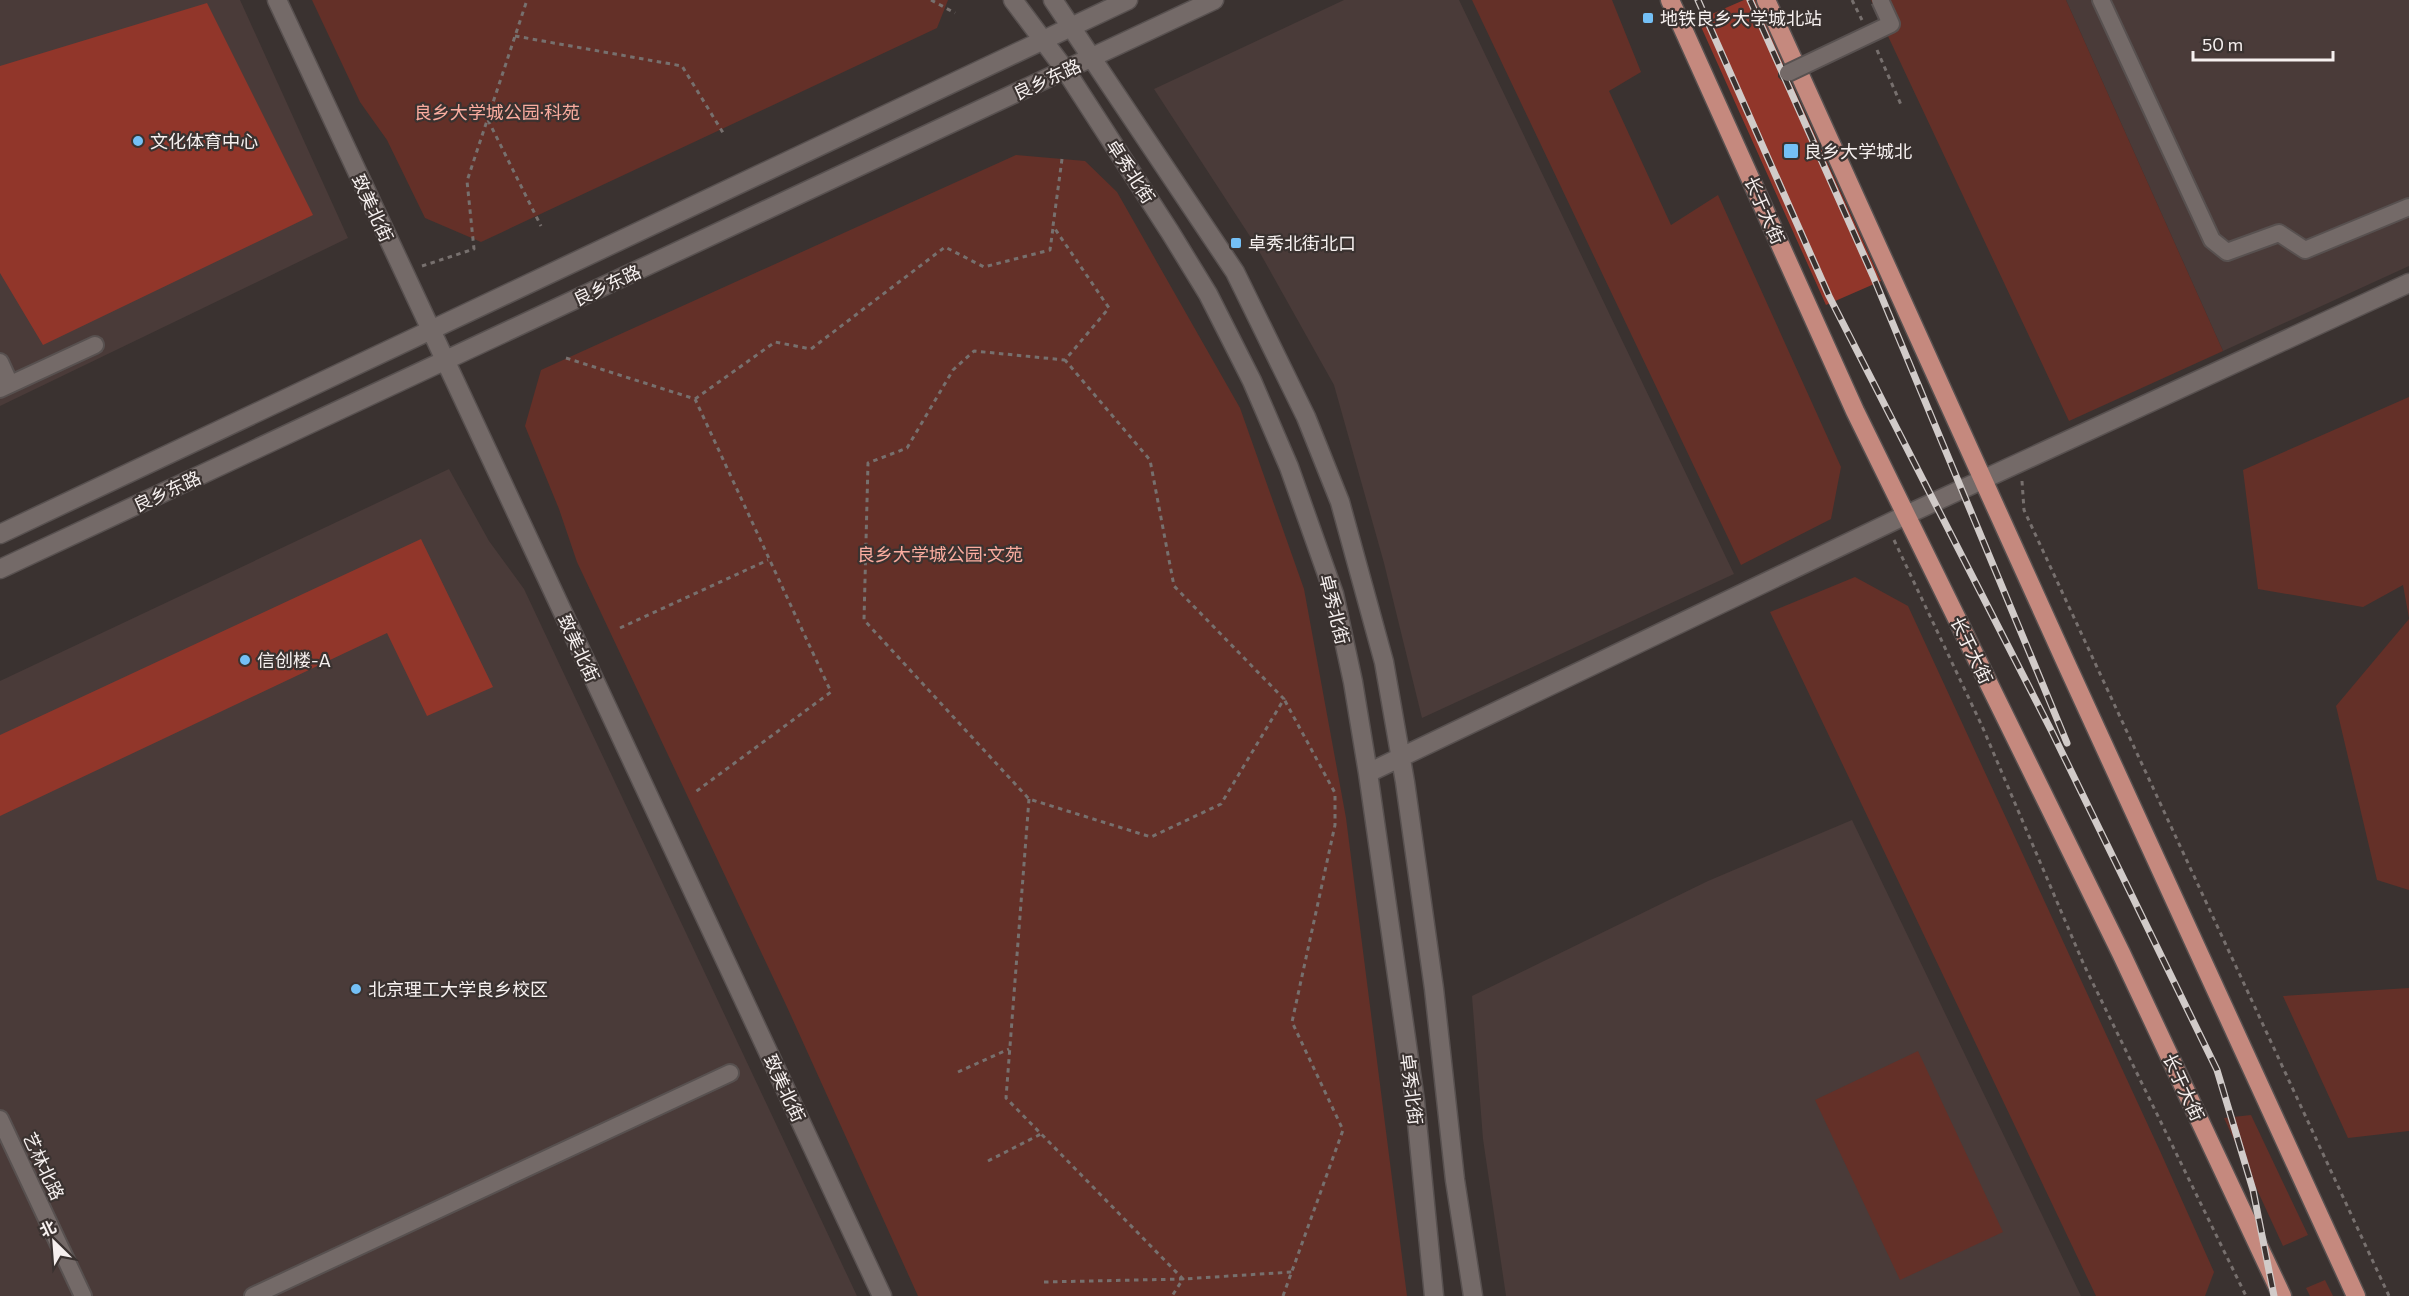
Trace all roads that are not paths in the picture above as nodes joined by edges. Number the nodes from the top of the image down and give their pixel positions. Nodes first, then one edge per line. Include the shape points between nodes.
1 (276, 0) edge
2 (1013, 0) edge
3 (1053, 0) edge
4 (1128, 0) edge
5 (1214, 0) edge
6 (1670, 0) edge
7 (1766, 0) edge
8 (1880, 0) edge
9 (2101, 0) edge
10 (1071, 27) junction
11 (1042, 40) junction
12 (1092, 59) junction
13 (1066, 70) junction
14 (1788, 73) dead end
15 (2409, 207) edge
16 (2409, 283) edge
17 (430, 330) junction
18 (95, 345) dead end
19 (445, 361) junction
20 (0, 362) edge
21 (5, 386) edge
22 (1984, 479) junction
23 (1906, 516) junction
24 (0, 534) edge
25 (0, 569) edge
26 (1400, 758) junction
27 (1368, 773) junction
28 (730, 1073) dead end
29 (0, 1119) edge
30 (83, 1296) edge
31 (253, 1296) edge
32 (882, 1296) edge
33 (1434, 1296) edge
34 (1473, 1296) edge
35 (2282, 1296) edge
36 (2356, 1296) edge

1 - 17 main road, 致美北街
2 - 11 main road, 卓秀北街
3 - 10 main road
4 - 10 main road, 良乡东路
5 - 12 main road, 良乡东路
6 - 23 main road, 长于大街
7 - 22 main road
8 - 14 street, bridge via 1891,24
9 - 15 street via 2212,240 2227,252 2279,232 2305,250
10 - 11 main road, 良乡东路
10 - 12 main road
11 - 13 main road, 卓秀北街
11 - 17 main road, 良乡东路
12 - 13 main road, 良乡东路
12 - 26 main road via 1235,272 1306,417 1340,502 1365,587 1384,662
13 - 19 main road, 良乡东路
13 - 27 main road, 卓秀北街 via 1208,294 1271,424 1334,594
16 - 22 main road
17 - 19 main road, 致美北街
17 - 24 main road, 良乡东路
18 - 21 street
19 - 25 main road, 良乡东路
19 - 32 main road, 致美北街
20 - 21 street
22 - 23 main road
22 - 36 main road
23 - 26 main road
23 - 35 main road, 长于大街 via 2121,952
26 - 27 main road
26 - 34 main road
27 - 33 main road, 卓秀北街 via 1415,1101
28 - 31 street
29 - 30 street, 艺林北路

